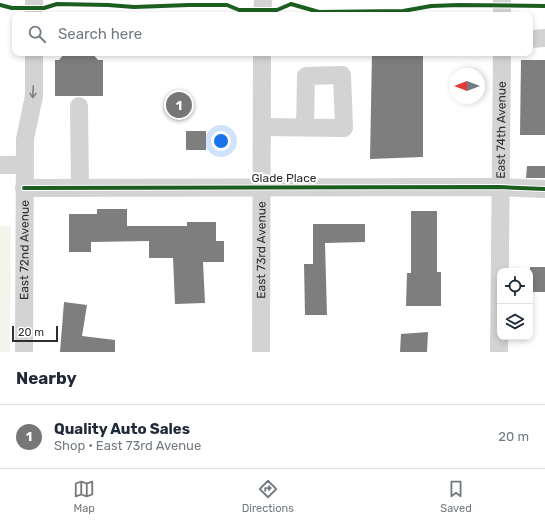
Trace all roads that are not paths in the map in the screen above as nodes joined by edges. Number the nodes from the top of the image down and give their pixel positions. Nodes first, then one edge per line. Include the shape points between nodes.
1 (34, 0) edge
2 (263, 0) edge
3 (502, 0) edge
4 (34, 12) edge
5 (262, 12) edge
6 (502, 12) edge
7 (545, 38) edge
8 (533, 39) edge
9 (34, 56) edge
10 (262, 56) edge
11 (502, 56) edge
12 (79, 106) dead end
13 (262, 127) junction
14 (305, 128) dead end
15 (0, 165) edge
16 (24, 165) junction
17 (499, 187) junction
18 (24, 188) junction
19 (80, 188) junction
20 (261, 188) junction
21 (545, 189) edge
22 (24, 352) edge
23 (261, 352) edge
24 (499, 352) edge

1 - 4 street
2 - 5 street
3 - 6 street
7 - 8 street
9 -> 16 street, East 72nd Avenue via 34,96 25,139
10 - 13 street, East 73rd Avenue
11 - 17 street, East 74th Avenue
12 - 19 street
13 - 14 street
13 - 20 street, East 73rd Avenue
15 - 16 street
16 - 18 street, East 72nd Avenue
17 - 20 street, Glade Place
17 - 21 street, Glade Place
17 - 24 street, East 74th Avenue
18 - 19 street, Glade Place
18 - 22 street, East 72nd Avenue
19 - 20 street, Glade Place
20 - 23 street, East 73rd Avenue

